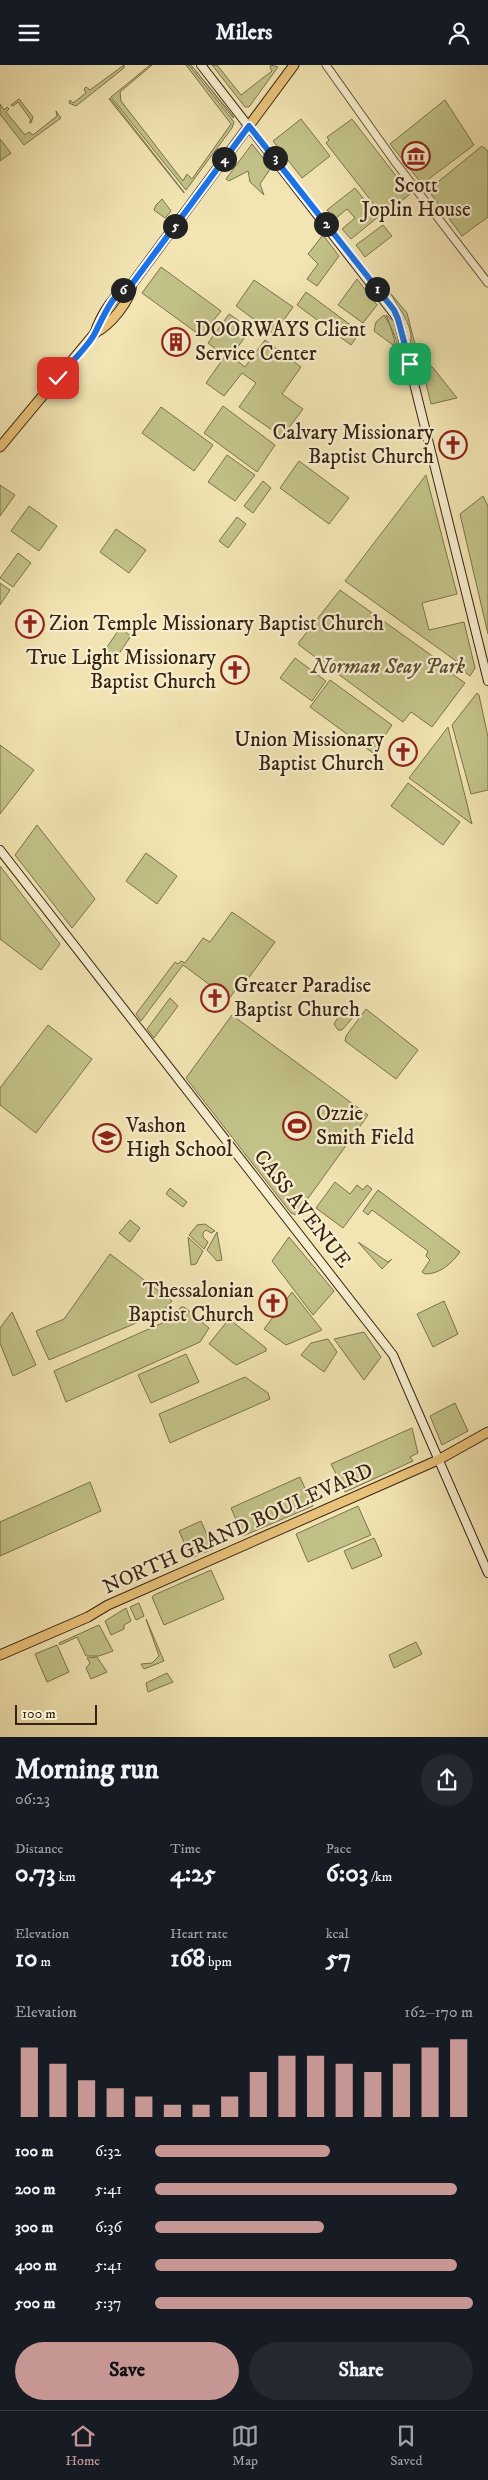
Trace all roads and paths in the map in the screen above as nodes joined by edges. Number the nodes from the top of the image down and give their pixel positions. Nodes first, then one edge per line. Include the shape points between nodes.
1 (201, 65) edge
2 (294, 65) edge
3 (326, 65) edge
4 (249, 126) junction
5 (488, 283) edge
6 (0, 447) edge
7 (488, 681) edge
8 (0, 850) edge
9 (488, 1432) edge
10 (438, 1460) junction
11 (488, 1573) edge
12 (0, 1655) edge

1 - 4 main road
2 - 4 main road
3 - 5 street
4 - 6 main road via 132,284 124,288 95,333
4 - 7 main road via 398,319
8 - 10 main road, CASS AVENUE via 382,1340 392,1355
9 - 10 main road, NORTH GRAND BOULEVARD
10 - 11 main road, CASS AVENUE
10 - 12 main road, NORTH GRAND BOULEVARD

